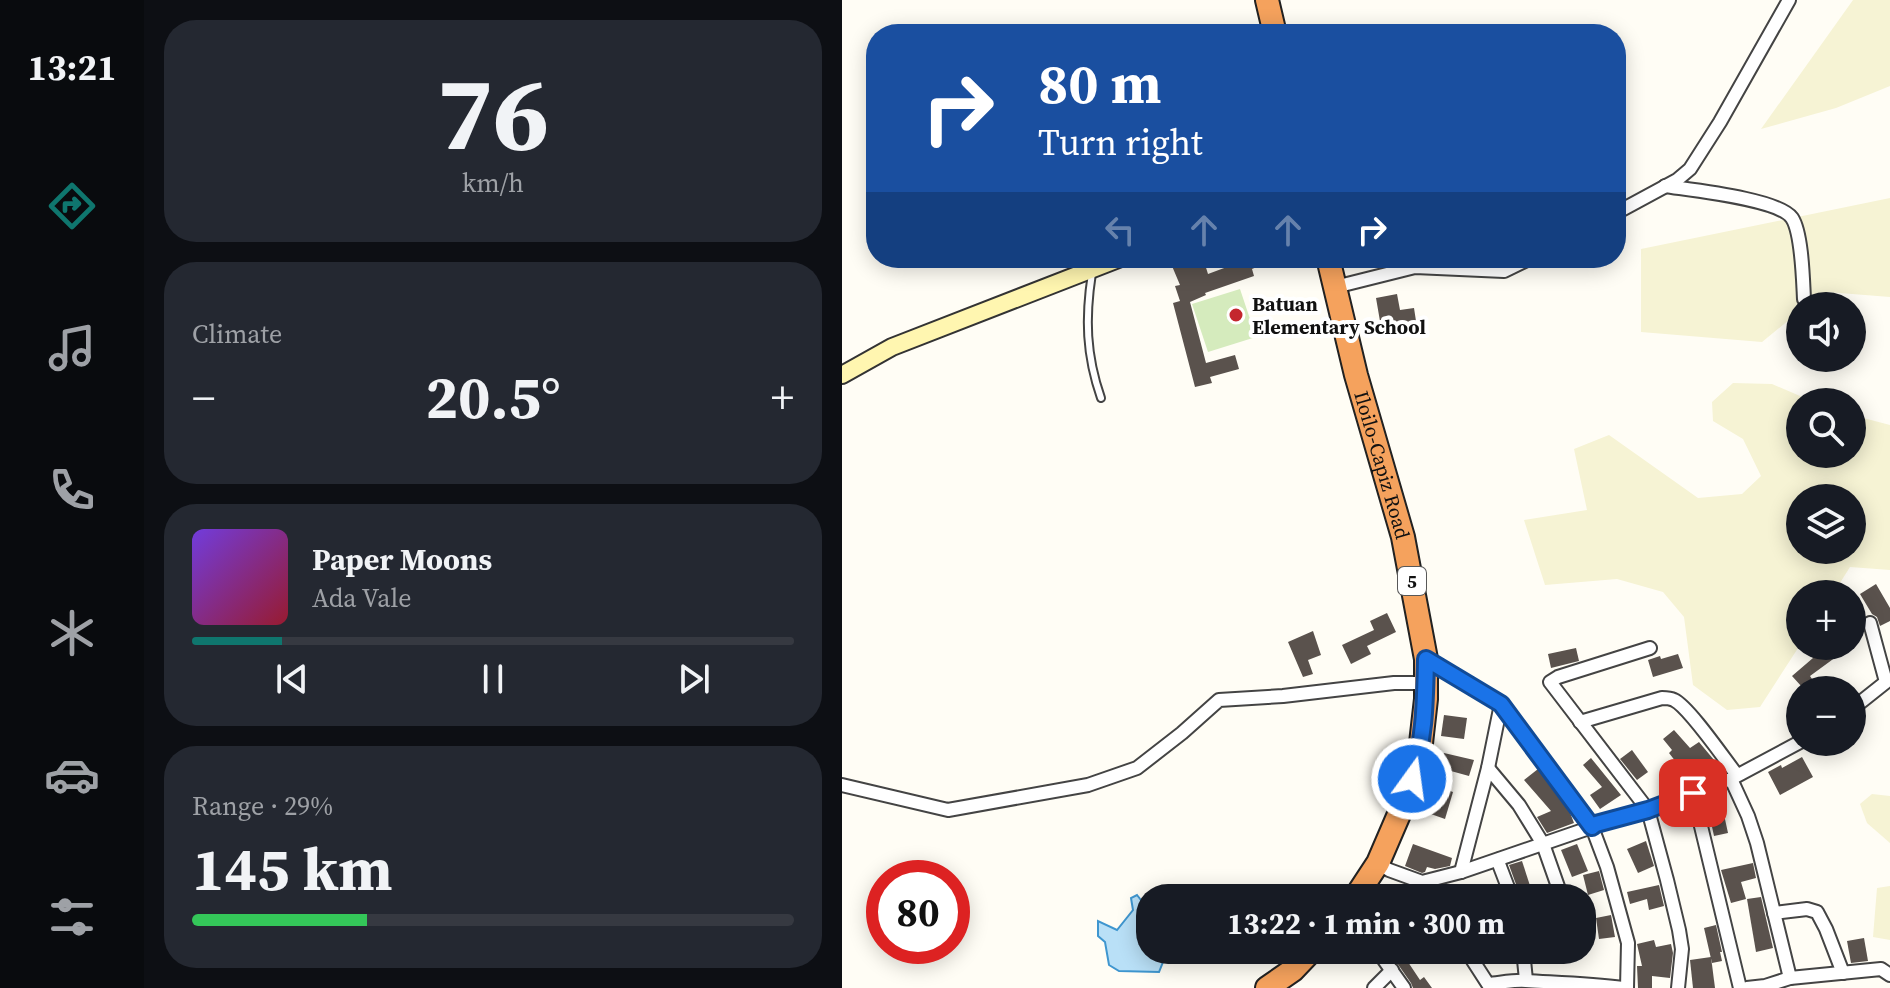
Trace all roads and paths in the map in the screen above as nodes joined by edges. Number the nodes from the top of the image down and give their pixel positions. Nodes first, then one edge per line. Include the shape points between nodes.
1 (1267, 0) edge
2 (1789, 0) edge
3 (1273, 24) edge
4 (1665, 186) junction
5 (1626, 207) edge
6 (1330, 268) edge
7 (1411, 268) edge
8 (1437, 268) edge
9 (1510, 268) edge
10 (1093, 269) joint
11 (1335, 287) junction
12 (1803, 292) edge
13 (842, 375) edge
14 (1101, 398) dead end
15 (1870, 623) dead end
16 (1650, 648) dead end
17 (1426, 659) junction
18 (1425, 683) junction
19 (1866, 698) edge
20 (1501, 704) junction
21 (1580, 722) junction
22 (1786, 749) edge
23 (1488, 768) junction
24 (1734, 777) junction
25 (842, 785) edge
26 (1693, 793) junction
27 (1648, 810) junction
28 (1592, 827) junction
29 (1543, 844) junction
30 (1500, 859) junction
31 (1378, 863) junction
32 (1461, 872) junction
33 (1422, 882) joint
34 (1364, 884) edge
35 (1507, 884) edge
36 (1557, 884) edge
37 (1774, 913) junction
38 (1299, 964) edge
39 (1388, 964) edge
40 (1475, 964) edge
41 (1524, 964) edge
42 (1392, 970) junction
43 (1843, 973) junction
44 (1890, 975) edge
45 (1790, 978) junction
46 (1526, 980) junction
47 (1571, 985) edge
48 (1267, 988) edge
49 (1374, 988) edge
50 (1404, 988) edge
51 (1625, 988) edge
52 (1678, 988) edge
53 (1740, 988) edge
54 (1747, 988) edge

1 - 3 highway
2 - 4 street via 1690,169
4 - 5 street
4 - 12 street via 1780,208 1792,217
6 - 11 highway, Iloilo-Capiz Road / 5
7 - 11 street
8 - 9 street
10 - 13 street via 892,347
10 - 14 lane via 1088,348
11 - 17 highway, Iloilo-Capiz Road / 5 via 1403,537
15 - 19 street via 1886,682
16 - 21 street via 1550,682
17 - 18 highway, Iloilo-Capiz Road / 5
17 - 20 street
18 - 25 street via 1219,700 1137,768 1088,785 948,810
18 - 31 highway, Iloilo-Capiz Road / 5 via 1420,752
20 - 23 street
20 - 28 street
21 - 24 street via 1671,698 1696,722
21 - 27 street
22 - 24 street
23 - 29 street
23 - 32 street
24 - 26 street
24 - 37 street
26 - 27 street
26 - 53 street
27 - 28 street
27 - 52 street via 1679,930
28 - 29 street
28 - 51 street via 1628,943
29 - 30 street
29 - 36 street
30 - 32 street
30 - 35 street
31 - 33 street
31 - 34 highway, Iloilo-Capiz Road / 5
32 - 33 street
37 - 43 street via 1817,912
37 - 45 street
38 - 48 highway
39 - 42 street
40 - 46 street via 1488,984
41 - 46 street
42 - 49 street
42 - 50 street
43 - 44 street via 1881,969
43 - 45 street
45 - 54 street
46 - 47 street
47 - 51 street

